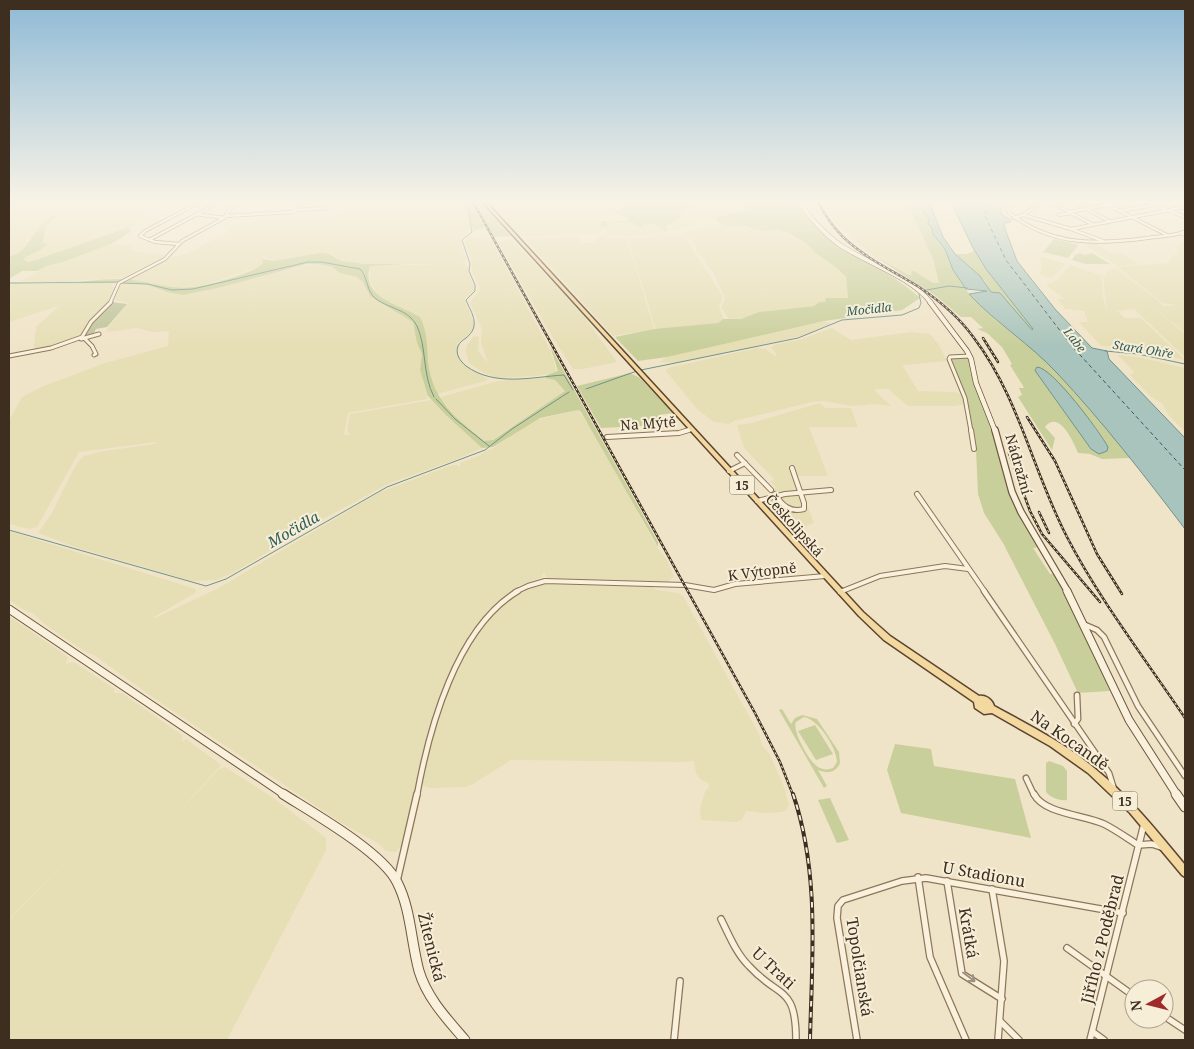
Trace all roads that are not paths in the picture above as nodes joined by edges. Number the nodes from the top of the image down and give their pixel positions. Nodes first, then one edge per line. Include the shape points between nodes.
1 (174, 249) edge
2 (527, 249) edge
3 (848, 249) edge
4 (99, 334) dead end
5 (84, 338) junction
6 (77, 340) junction
7 (94, 355) dead end
8 (9, 356) edge
9 (970, 356) junction
10 (692, 430) junction
11 (606, 438) dead end
12 (974, 449) dead end
13 (737, 454) dead end
14 (745, 463) junction
15 (792, 468) dead end
16 (730, 471) junction
17 (771, 490) dead end
18 (831, 490) dead end
19 (800, 491) junction
20 (775, 494) junction
21 (917, 494) dead end
22 (757, 501) junction
23 (968, 569) junction
24 (825, 576) junction
25 (840, 592) junction
26 (9, 609) edge
27 (1083, 624) junction
28 (1077, 695) dead end
29 (978, 700) joint
30 (1074, 724) junction
31 (1185, 776) edge
32 (1026, 778) dead end
33 (1114, 791) junction
34 (1185, 807) edge
35 (1144, 823) junction
36 (1138, 845) junction
37 (1167, 849) junction
38 (1185, 872) edge
39 (918, 878) junction
40 (398, 881) junction
41 (947, 881) junction
42 (992, 889) junction
43 (843, 900) joint
44 (1123, 913) junction
45 (721, 919) dead end
46 (1067, 948) dead end
47 (1108, 978) junction
48 (680, 981) dead end
49 (1124, 989) edge
50 (1002, 999) junction
51 (1000, 1021) junction
52 (1174, 1023) edge
53 (1185, 1030) edge
54 (1093, 1032) junction
55 (465, 1040) edge
56 (674, 1040) edge
57 (796, 1040) edge
58 (857, 1040) edge
59 (966, 1040) edge
60 (998, 1040) edge
61 (1019, 1040) edge
62 (1090, 1040) edge
63 (1104, 1040) edge

1 - 6 street via 165,258 119,283 110,303
2 - 10 main road, Českolipská / 15
3 - 9 main road, Nádražní via 920,291 933,303
4 - 5 street
5 - 6 street
5 - 7 street via 92,346
6 - 8 street
9 - 12 street via 949,359 965,398
9 - 27 main road, Nádražní via 1012,492
10 - 11 street, Na Mýtě
10 - 16 main road, Českolipská / 15
13 - 14 street
14 - 16 street
14 - 17 street
15 - 19 street
16 - 22 main road, Českolipská / 15
18 - 19 street
19 - 20 street
19 - 20 street via 804,509 799,511 786,508
20 - 22 street
21 - 23 street
22 - 24 main road, Českolipská / 15
23 - 25 street via 945,566 912,570 880,576
23 - 30 street
24 - 25 main road, Českolipská / 15
24 - 40 street, K Výtopně via 735,584 714,590 676,585 545,581 525,587 498,606 483,620 458,666 426,750
25 - 29 main road, Českolipská / 15 via 878,630
26 - 40 main road via 376,856
27 - 31 street via 1104,637 1138,706
27 - 34 main road, Nádražní via 1129,720
28 - 30 street via 1078,719
29 - 33 main road, Na Kocandě / 15 via 977,704 982,709 991,708 1065,751
30 - 33 street via 1109,773
32 - 36 street via 1037,800 1048,807 1104,824
33 - 35 main road, Na Kocandě / 15
35 - 36 street, Jiřího z Poděbrad
35 - 37 main road, Na Kocandě / 15
36 - 37 street via 1152,844
36 - 44 street, Jiřího z Poděbrad
37 - 38 main road, Na Kocandě / 15
39 - 41 street, U Stadionu
39 - 43 street, U Stadionu
39 - 59 street via 930,957
40 - 55 main road, Žitenická via 426,990
41 - 42 street, U Stadionu
41 -> 50 street, Krátká via 962,974
42 - 44 street, U Stadionu
42 - 50 street via 1004,961
43 - 58 street, Topolčianská via 838,906 837,918
44 - 47 street, Jiřího z Poděbrad
45 - 57 street, U Trati via 751,969 785,994 794,1010
46 - 47 street
47 - 49 street
47 - 54 street, Jiřího z Poděbrad
48 - 56 street
50 - 51 street
51 - 60 street
51 - 61 street
52 - 53 street
54 - 62 street, Jiřího z Poděbrad
54 - 63 street

